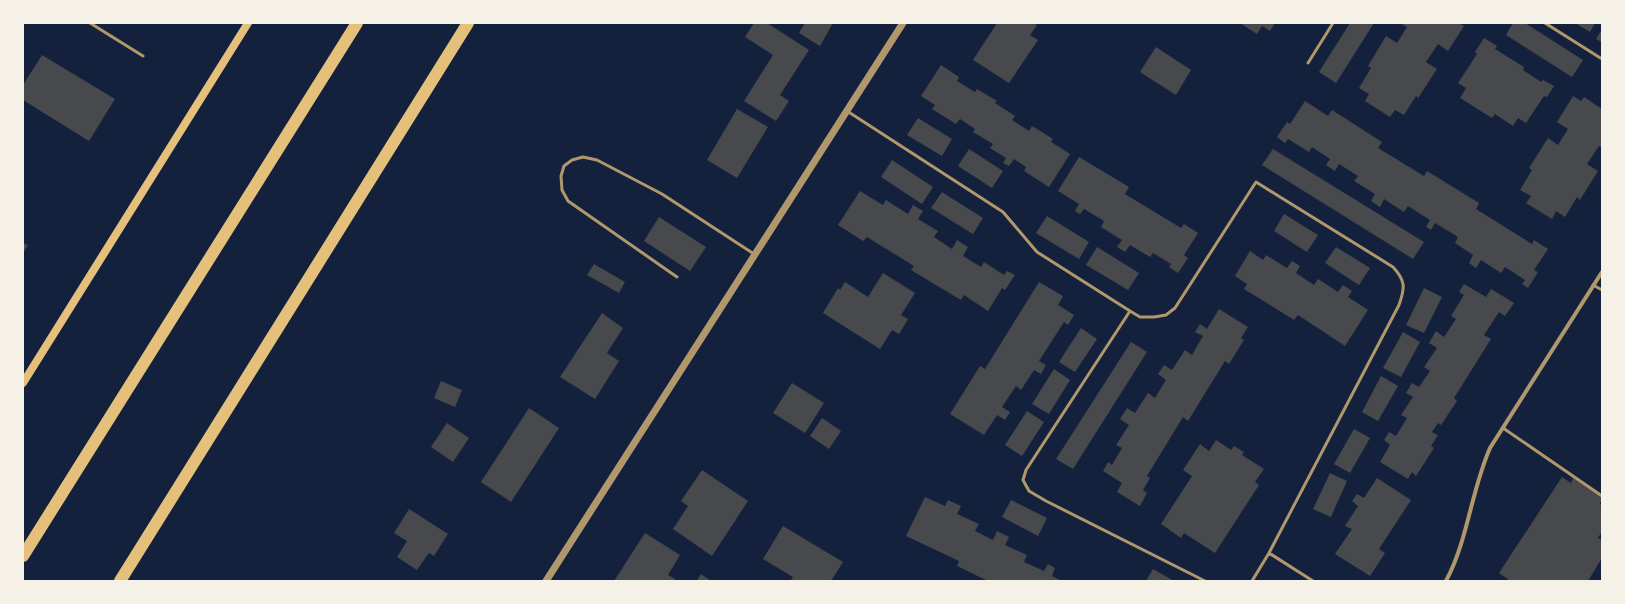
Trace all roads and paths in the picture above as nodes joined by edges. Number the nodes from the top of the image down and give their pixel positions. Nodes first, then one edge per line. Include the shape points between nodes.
1 (90, 23) edge
2 (248, 23) edge
3 (357, 23) edge
4 (468, 23) edge
5 (903, 23) edge
6 (1333, 23) edge
7 (1545, 23) edge
8 (144, 56) dead end
9 (1602, 59) edge
10 (1308, 63) dead end
11 (846, 111) junction
12 (755, 255) junction
13 (1602, 272) edge
14 (677, 278) dead end
15 (1593, 285) junction
16 (1602, 290) edge
17 (1130, 311) junction
18 (23, 383) edge
19 (1503, 428) junction
20 (1602, 496) edge
21 (1269, 553) junction
22 (23, 556) edge
23 (120, 581) edge
24 (546, 581) edge
25 (1205, 581) edge
26 (1252, 581) edge
27 (1313, 581) edge
28 (1446, 581) edge

1 - 8 lane
2 - 18 main road
3 - 22 highway
4 - 23 highway
5 - 11 street
6 - 10 lane
7 - 9 lane
11 - 12 street
11 - 17 lane via 1003,212 1037,252
12 - 14 lane via 662,194 597,160 583,157 564,166 560,176 562,190 568,201
12 - 24 street
13 - 15 street
15 - 16 lane
15 - 19 street
17 - 21 lane via 1140,317 1154,317 1166,315 1175,308 1256,182 1393,267 1402,276 1404,292 1399,305
17 - 25 lane via 1026,470 1023,480 1029,491 1046,501
19 - 20 lane
19 - 28 street via 1482,466 1459,552
21 - 26 lane
21 - 27 lane

